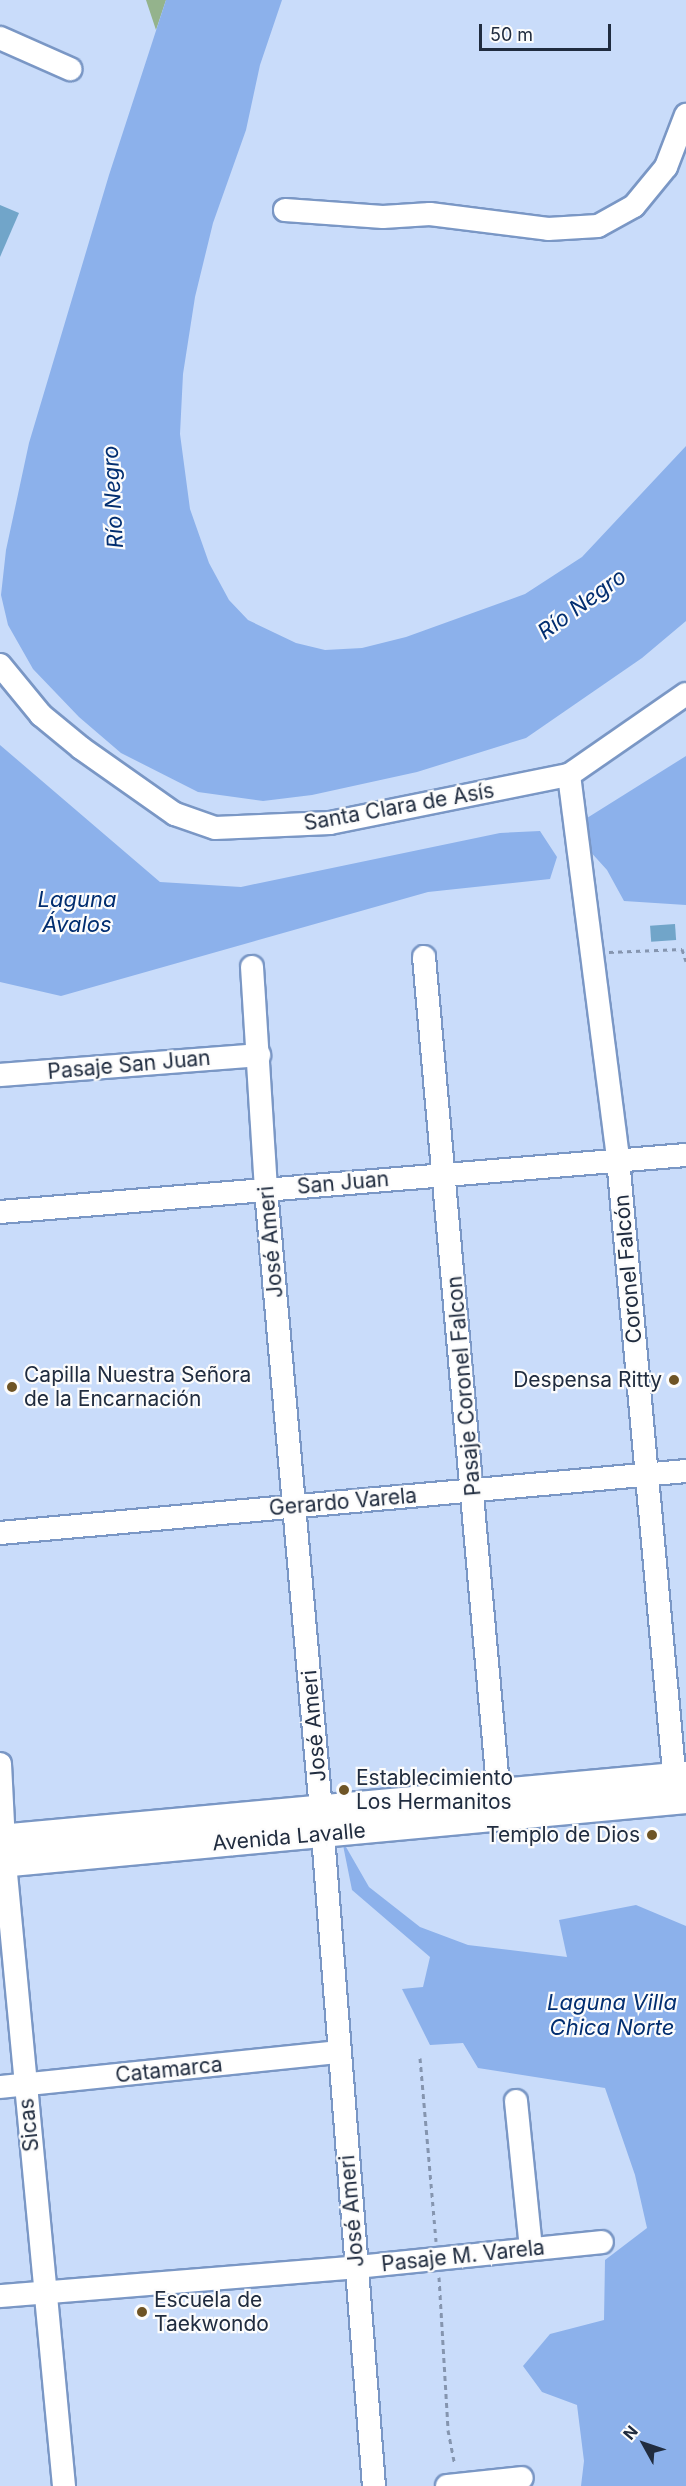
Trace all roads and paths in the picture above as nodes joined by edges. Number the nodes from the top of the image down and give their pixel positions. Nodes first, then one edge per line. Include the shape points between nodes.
1 (0, 38) edge
2 (70, 69) dead end
3 (686, 115) edge
4 (285, 210) dead end
5 (0, 665) edge
6 (686, 694) edge
7 (569, 775) junction
8 (593, 953) junction
9 (424, 957) dead end
10 (686, 961) edge
11 (252, 967) dead end
12 (259, 1055) junction
13 (0, 1075) edge
14 (686, 1155) edge
15 (618, 1159) junction
16 (446, 1175) junction
17 (266, 1190) junction
18 (0, 1212) edge
19 (686, 1471) edge
20 (648, 1474) junction
21 (473, 1491) junction
22 (295, 1506) junction
23 (0, 1533) edge
24 (0, 1764) edge
25 (680, 1788) edge
26 (500, 1806) junction
27 (322, 1822) junction
28 (3, 1851) edge
29 (338, 2052) junction
30 (25, 2085) junction
31 (0, 2087) edge
32 (516, 2101) dead end
33 (602, 2242) dead end
34 (531, 2248) junction
35 (357, 2267) junction
36 (46, 2291) junction
37 (0, 2296) edge
38 (522, 2478) dead end
39 (64, 2486) edge
40 (374, 2486) edge
41 (447, 2486) edge

1 - 2 street
3 - 4 street via 666,167 634,206 598,226 548,229 430,214 383,217
5 - 7 street, Santa Clara de Asís via 41,715 81,748 175,814 215,828 330,823
6 - 7 street, Santa Clara de Asís
7 - 8 street, Coronel Falcón
8 - 10 path via 682,949
8 - 15 street, Coronel Falcón
9 - 16 street, Pasaje Coronel Falcon
11 - 12 street, José Ameri
12 - 13 street, Pasaje San Juan
12 - 17 street, José Ameri
14 - 15 street, San Juan
15 - 16 street, San Juan
15 - 20 street, Coronel Falcón
16 - 17 street, San Juan
16 - 21 street, Pasaje Coronel Falcon
17 - 18 street, San Juan
17 - 22 street, José Ameri
19 - 20 street, Gerardo Varela
20 - 21 street, Gerardo Varela
20 - 25 street, Coronel Falcón
21 - 22 street, Gerardo Varela
21 - 26 street, Pasaje Coronel Falcon
22 - 23 street, Gerardo Varela
22 - 27 street, José Ameri
24 - 28 street, Sicas
25 - 26 main road, Avenida Lavalle
26 - 27 main road, Avenida Lavalle
27 - 28 main road, Avenida Lavalle
27 - 29 street, José Ameri
28 - 30 street, Sicas
29 - 30 street, Catamarca
29 - 35 street, José Ameri
30 - 31 street, Catamarca
30 - 36 street, Sicas
32 - 34 street
33 - 34 street, Pasaje M. Varela
34 - 35 street, Pasaje M. Varela
35 - 36 street, Pasaje M. Varela
35 - 40 street, José Ameri
36 - 37 street, Pasaje M. Varela
36 - 39 street, Sicas
38 - 41 street

